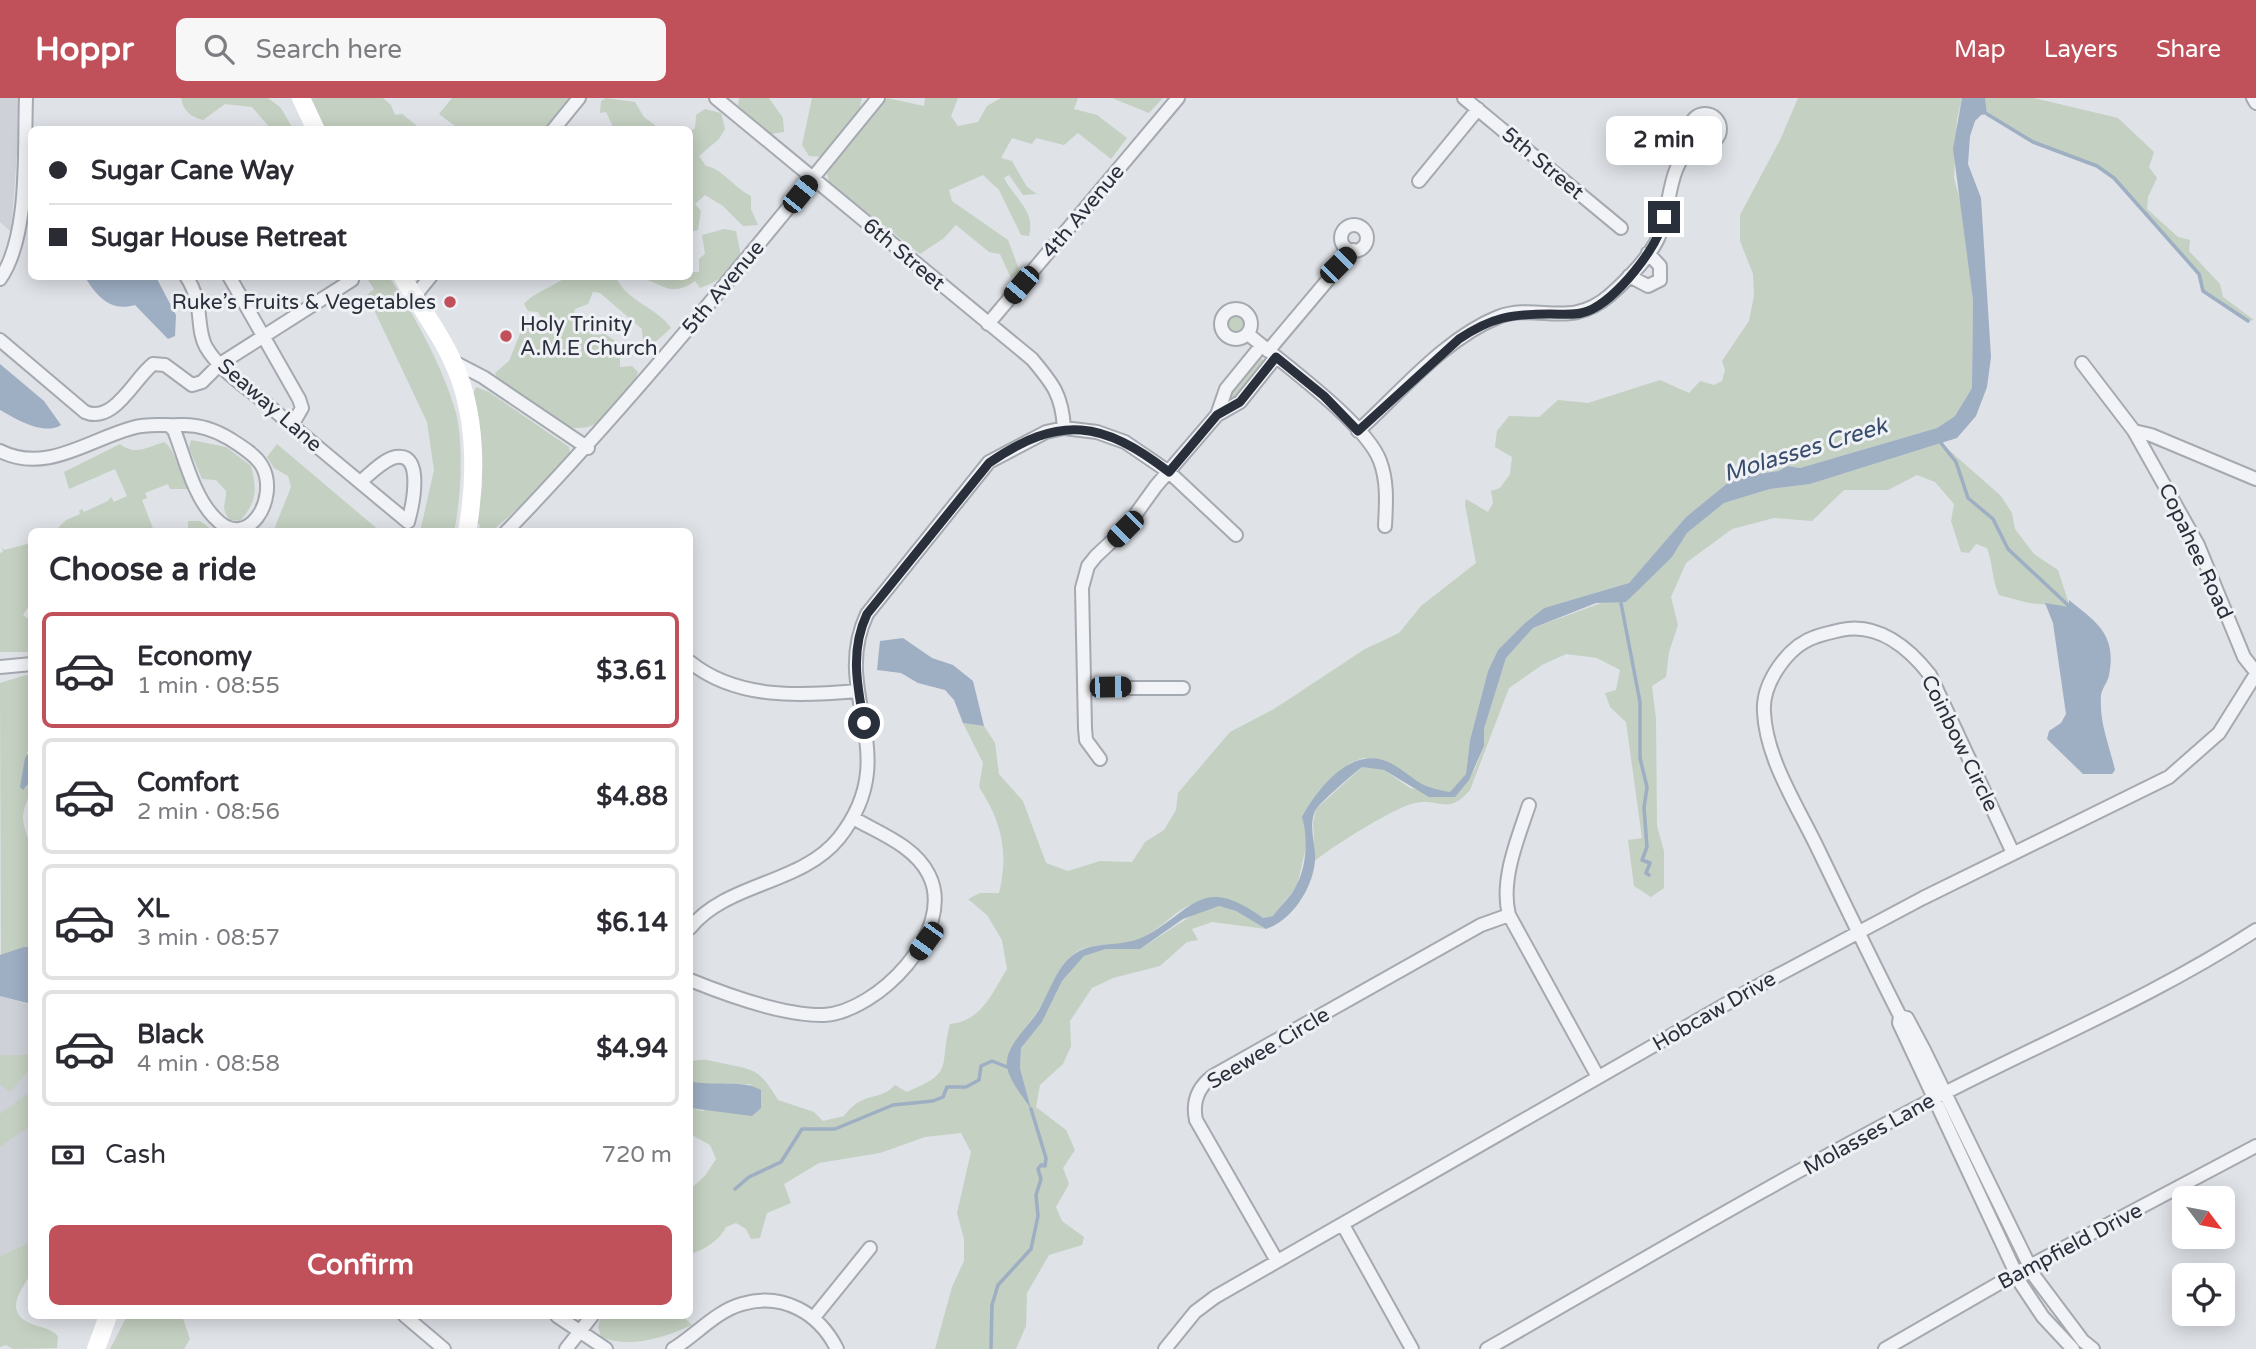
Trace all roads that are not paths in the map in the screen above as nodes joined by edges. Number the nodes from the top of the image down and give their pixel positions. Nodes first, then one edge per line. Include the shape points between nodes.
1 (26, 98) edge
2 (290, 98) edge
3 (301, 98) edge
4 (579, 98) edge
5 (716, 98) edge
6 (878, 98) edge
7 (1178, 98) edge
8 (1464, 98) edge
9 (2253, 98) edge
10 (2256, 103) edge
11 (1478, 109) junction
12 (313, 125) edge
13 (556, 126) edge
14 (1697, 141) dead end
15 (813, 178) junction
16 (1419, 181) dead end
17 (27, 191) edge
18 (1621, 228) dead end
19 (1353, 250) dead end
20 (1648, 253) junction
21 (1629, 276) junction
22 (0, 279) edge
23 (188, 280) edge
24 (235, 280) edge
25 (352, 280) dead end
26 (404, 280) edge
27 (427, 280) edge
28 (414, 297) junction
29 (988, 324) junction
30 (1248, 334) dead end
31 (264, 336) junction
32 (0, 340) edge
33 (1268, 351) junction
34 (454, 362) junction
35 (2082, 363) dead end
36 (220, 364) junction
37 (1217, 415) junction
38 (168, 425) junction
39 (292, 425) junction
40 (1064, 428) junction
41 (1358, 431) junction
42 (2134, 431) junction
43 (588, 448) junction
44 (0, 451) edge
45 (1169, 472) junction
46 (2256, 479) edge
47 (360, 482) junction
48 (1385, 526) dead end
49 (229, 528) edge
50 (247, 528) edge
51 (467, 528) edge
52 (510, 528) edge
53 (1236, 535) dead end
54 (28, 664) edge
55 (0, 667) edge
56 (693, 667) edge
57 (2256, 673) edge
58 (1084, 688) junction
59 (1183, 688) dead end
60 (858, 691) junction
61 (2251, 695) edge
62 (1100, 759) dead end
63 (1528, 805) dead end
64 (853, 818) junction
65 (2013, 853) junction
66 (1509, 915) junction
67 (693, 926) edge
68 (2256, 930) edge
69 (1857, 932) junction
70 (693, 981) edge
71 (1598, 1077) junction
72 (1941, 1095) junction
73 (2256, 1146) edge
74 (1343, 1225) junction
75 (870, 1248) dead end
76 (1277, 1261) junction
77 (2030, 1266) junction
78 (2016, 1273) junction
79 (815, 1316) junction
80 (107, 1319) edge
81 (409, 1319) edge
82 (561, 1319) edge
83 (590, 1319) edge
84 (580, 1333) junction
85 (96, 1349) edge
86 (444, 1349) edge
87 (566, 1349) edge
88 (606, 1349) edge
89 (674, 1349) edge
90 (837, 1349) edge
91 (1165, 1349) edge
92 (1412, 1349) edge
93 (1488, 1349) edge
94 (1885, 1349) edge
95 (2073, 1349) edge
96 (2093, 1349) edge

1 - 17 street
2 - 12 main road
3 - 12 main road
4 - 13 street
5 - 15 street, 6th Street
6 - 15 street, 5th Avenue
7 - 29 street, 4th Avenue
8 - 11 street, 5th Street
9 - 10 street
11 - 16 street
11 - 18 street, 5th Street
14 - 20 street via 1675,170 1662,228
15 - 29 street, 6th Street
15 - 43 street, 5th Avenue
17 - 22 street via 17,243
19 - 33 street
20 - 21 street
20 - 21 street via 1660,266 1660,280 1648,286
21 - 41 street via 1588,311 1502,316 1475,327
23 - 36 street, Seaway Lane via 199,301 206,347
24 - 31 street
25 - 31 street
26 - 28 main road
27 - 28 street
28 - 34 main road
29 - 40 street, 6th Street via 1032,359 1052,383 1062,402
30 - 33 street
31 - 36 street
31 - 39 street via 302,408
32 - 36 street via 91,415 108,411 153,364 165,365 191,385 202,382
33 - 37 street via 1226,390
33 - 37 street via 1240,402
33 - 41 street via 1324,396
34 - 43 street via 484,377
34 - 51 main road via 473,446
35 - 42 street, Copahee Road
36 - 39 street, Seaway Lane
37 - 45 street
38 - 44 street via 134,427 60,456 35,460
38 - 49 street via 200,497 214,518
38 - 50 street via 213,429 244,448 262,466 267,486 263,508
39 - 47 street, Seaway Lane
40 - 45 street via 1125,442
40 - 60 street via 1038,436 989,463 867,614 855,652
41 - 48 street via 1381,462
42 - 46 street, Copahee Road
42 - 57 street, Copahee Road via 2198,545 2244,657
43 - 52 street, 5th Avenue
45 - 53 street
45 - 58 street via 1125,529 1096,556 1083,579
47 - 47 street, Seaway Lane via 389,506 408,522 415,477 406,458 388,460
54 - 55 street
56 - 60 street via 732,684 779,694
57 - 61 street, Hobcaw Drive
58 - 59 street
58 - 62 street via 1086,740
60 - 64 street via 869,744 869,778
61 - 65 street, Hobcaw Drive via 2219,733 2169,777
63 - 66 street via 1510,870
64 - 67 street via 822,854 724,902
64 - 70 street via 908,849 930,875 933,926 903,968 858,1003 823,1015 750,1000
65 - 69 street, Hobcaw Drive
65 - 69 street, Coinbow Circle via 1930,675 1916,658 1895,640 1873,631 1846,629 1813,637 1790,652 1772,679 1763,709 1768,739 1792,797
66 - 71 street
66 - 76 street, Seewee Circle via 1480,925 1213,1076 1200,1088 1196,1120
68 - 72 street, Molasses Lane via 2207,962
69 - 71 street, Hobcaw Drive
69 - 72 street, Coinbow Circle via 1900,1016 1906,1018
71 - 74 street, Hobcaw Drive
72 - 77 street
72 - 78 street
72 - 93 street, Molasses Lane
73 - 77 street, Bampfield Drive
74 - 76 street, Hobcaw Drive
74 - 92 street
75 - 79 street
76 - 91 street, Hobcaw Drive via 1195,1312
77 - 78 street, Bampfield Drive
77 - 96 street
78 - 94 street, Bampfield Drive
78 - 95 street via 2043,1317
79 - 89 street via 778,1303 741,1304
79 - 90 street
80 - 85 main road
81 - 86 street
82 - 84 street
83 - 84 street
84 - 87 street
84 - 88 street

